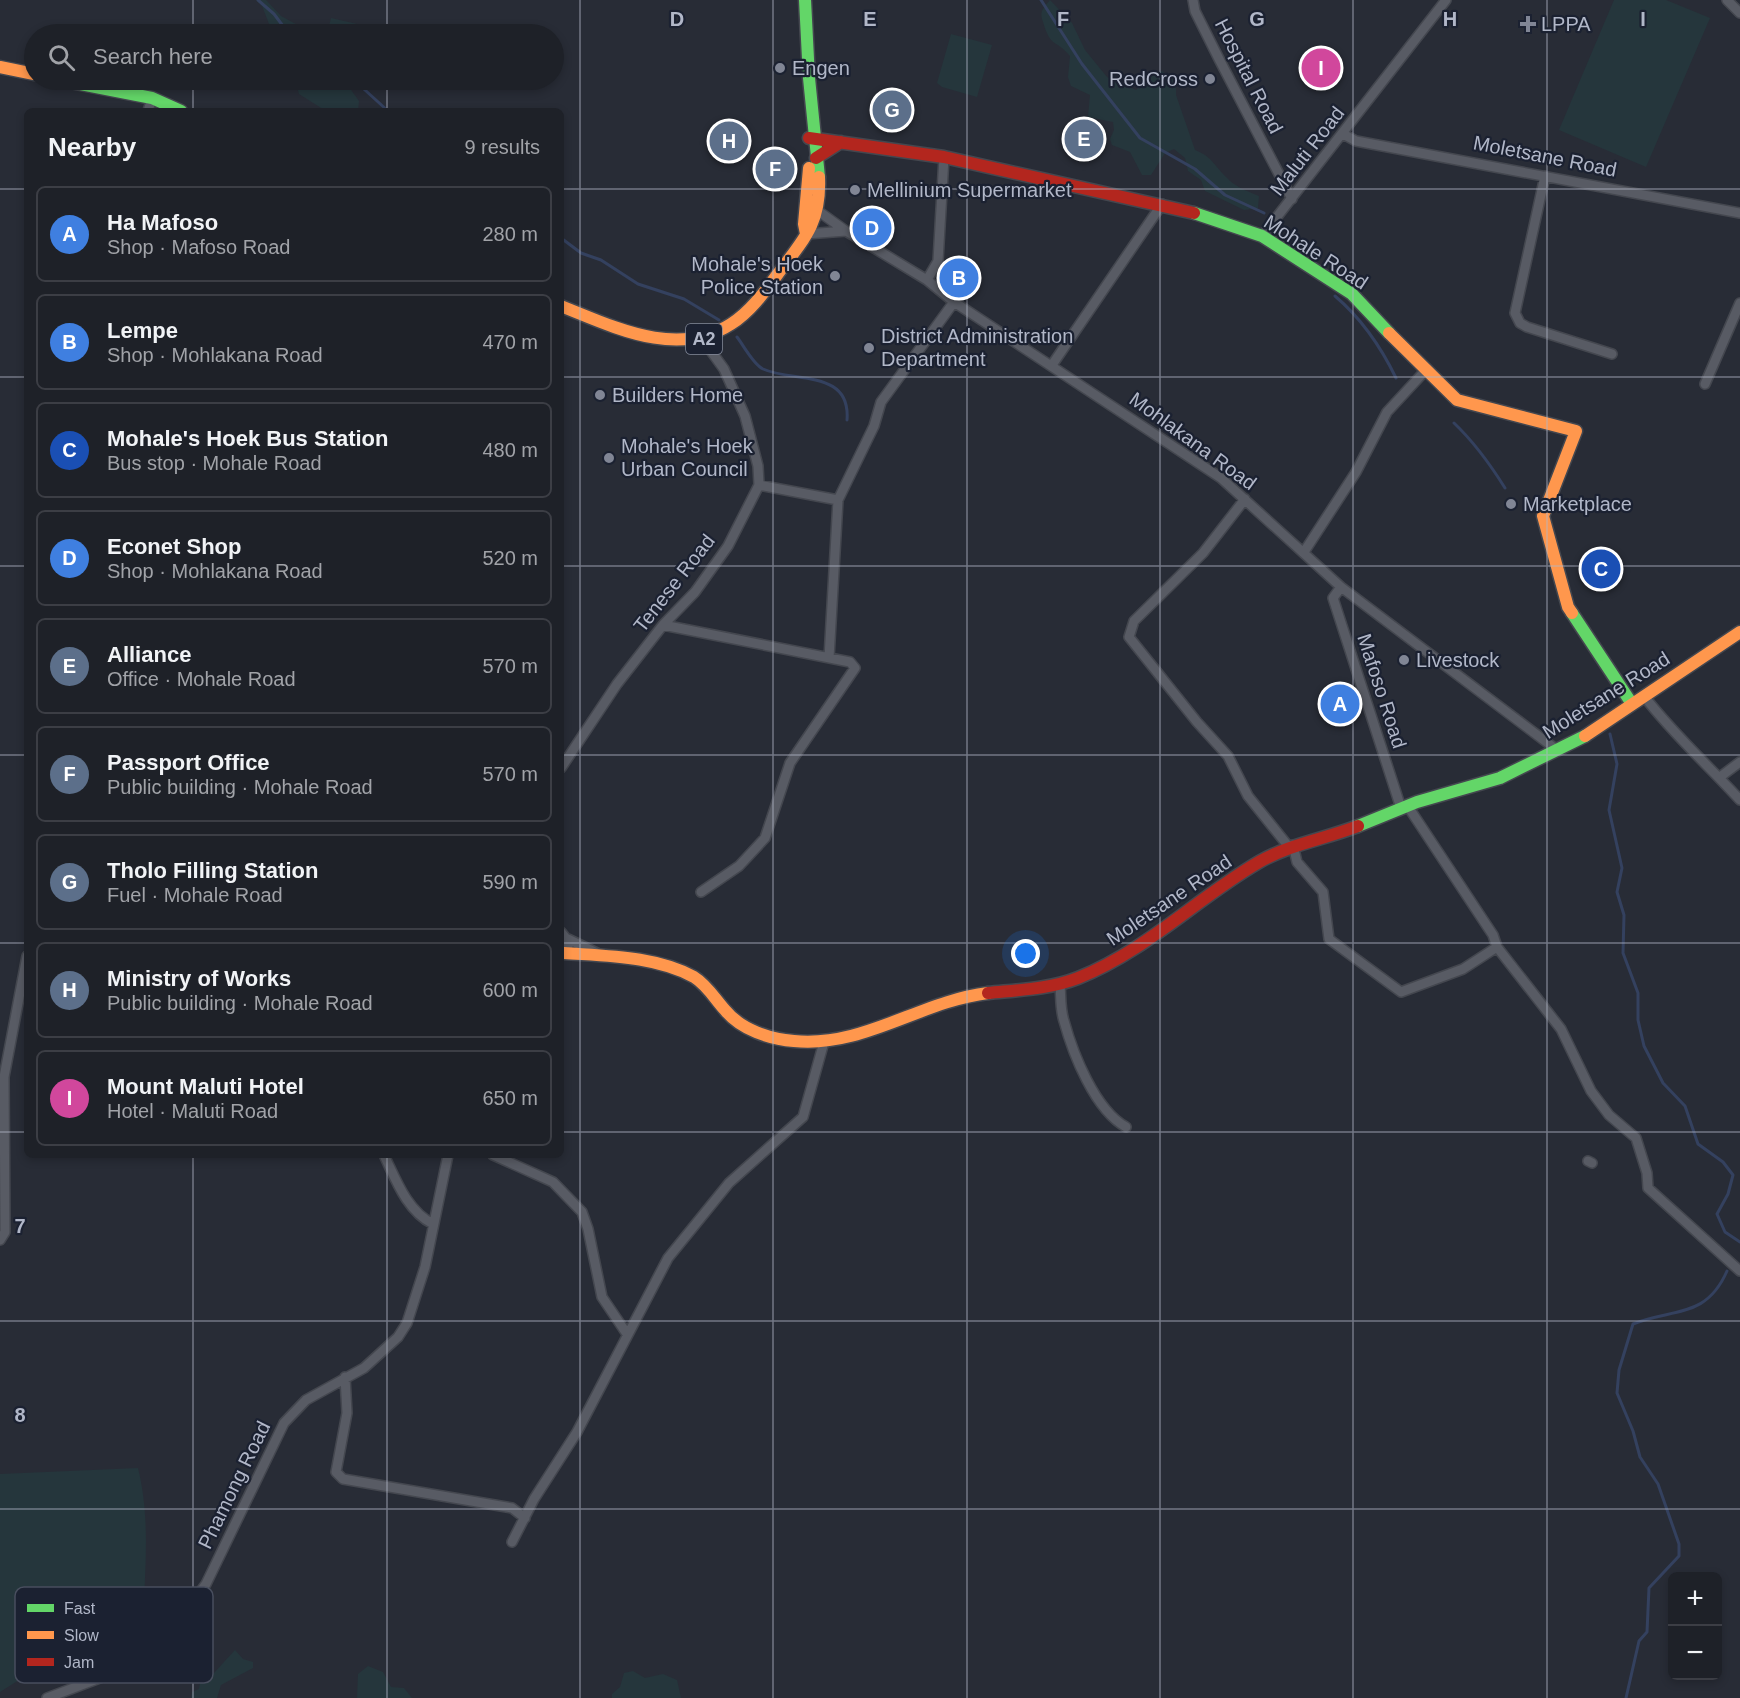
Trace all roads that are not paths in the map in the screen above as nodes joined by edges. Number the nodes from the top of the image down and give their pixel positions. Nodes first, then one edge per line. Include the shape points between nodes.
1 (805, 0) edge
2 (1193, 0) edge
3 (1446, 0) edge
4 (1727, 0) edge
5 (1740, 13) edge
6 (0, 67) edge
7 (24, 72) edge
8 (111, 90) edge
9 (152, 98) junction
10 (149, 108) edge
11 (174, 108) edge
12 (1343, 134) junction
13 (812, 138) junction
14 (841, 142) junction
15 (944, 157) junction
16 (816, 158) junction
17 (1545, 176) junction
18 (1292, 199) junction
19 (1162, 204) junction
20 (812, 207) junction
21 (1740, 213) edge
22 (846, 231) junction
23 (806, 234) junction
24 (1262, 236) junction
25 (927, 280) junction
26 (954, 302) junction
27 (1740, 303) edge
28 (564, 307) edge
29 (703, 340) junction
30 (1612, 354) dead end
31 (1052, 365) junction
32 (1425, 371) junction
33 (1705, 384) dead end
34 (759, 485) junction
35 (1245, 499) junction
36 (838, 500) junction
37 (1304, 552) junction
38 (1341, 587) junction
39 (663, 625) junction
40 (1740, 632) edge
41 (829, 658) junction
42 (1644, 696) junction
43 (1632, 704) junction
44 (1557, 750) junction
45 (1740, 762) edge
46 (564, 764) edge
47 (1720, 777) junction
48 (1740, 800) edge
49 (1404, 807) junction
50 (1291, 846) junction
51 (701, 892) dead end
52 (564, 935) edge
53 (1497, 947) junction
54 (564, 952) edge
55 (564, 953) edge
56 (601, 955) junction
57 (24, 973) edge
58 (1060, 984) junction
59 (824, 1042) junction
60 (1125, 1127) dead end
61 (386, 1158) edge
62 (447, 1158) edge
63 (500, 1158) edge
64 (433, 1224) junction
65 (0, 1240) edge
66 (1740, 1271) edge
67 (627, 1334) junction
68 (345, 1377) junction
69 (525, 1518) junction
70 (512, 1542) dead end
71 (204, 1587) edge
72 (87, 1683) edge
73 (47, 1698) edge

1 - 13 street, A2
2 - 18 street, Hospital Road via 1219,59
3 - 12 street, Maluti Road
4 - 5 street
6 - 7 street
8 - 9 street
9 - 10 street
9 - 11 street
12 - 17 street, Moletsane Road via 1356,141
12 - 18 street, Maluti Road
13 - 14 street, Mohale Road
13 - 16 street, A2
13 - 20 street, A2
14 - 15 street, Mohale Road
14 - 16 street
15 - 19 street, Mohale Road
15 - 25 street via 938,261
16 - 20 street, A2
17 - 21 street, Moletsane Road
17 - 30 street via 1515,313 1527,327
18 - 24 street, Maluti Road
19 - 24 street, Mohale Road
19 - 31 street
20 - 22 street, Mohlakana Road
20 - 23 street, A2 via 812,228
22 - 23 street
22 - 25 street, Mohlakana Road
23 - 29 street, A2 via 770,288 720,332
24 - 32 street, Mohale Road via 1352,294
25 - 26 street, Mohlakana Road
26 - 31 street, Mohlakana Road
26 - 36 street via 880,402 874,426
27 - 33 street
28 - 29 street, A2 via 633,335
29 - 34 street via 724,369 745,416
31 - 35 street, Mohlakana Road via 1221,478
32 - 37 street via 1387,412 1356,472
32 - 43 street, Mohale Road via 1457,400 1576,432 1543,516 1568,607
34 - 36 street
34 - 39 street, Tenese Road via 728,546 695,592
35 - 37 street, Mohlakana Road
35 - 50 street via 1203,553 1134,621 1129,637 1228,756 1248,796
36 - 41 street
37 - 38 street, Mohlakana Road
38 - 44 street, Mohlakana Road
38 - 49 street, Mafoso Road via 1333,597
39 - 41 street
39 - 46 street, Tenese Road via 617,684
40 - 42 street, Moletsane Road
41 - 51 street via 850,662 855,668 790,763 765,838 739,866
42 - 43 street, Moletsane Road
42 - 47 street via 1670,730
43 - 44 street, Moletsane Road
44 - 49 street, Moletsane Road via 1501,777
45 - 47 street
47 - 48 street
49 - 50 street, Moletsane Road via 1333,835
49 - 53 street via 1493,935
50 - 53 street via 1297,862 1323,892 1329,939 1401,992 1463,969
50 - 58 street, Moletsane Road via 1254,866 1108,964
52 - 54 street via 568,946
52 - 56 street, Moletsane Road
53 - 66 street via 1557,1023 1609,1115 1636,1138 1648,1188
55 - 56 street, Moletsane Road
56 - 59 street, Moletsane Road via 694,977 729,1015 760,1033 780,1040
57 - 65 street via 4,1077 5,1232
58 - 59 street, Moletsane Road via 956,998 909,1013 871,1033
58 - 60 street via 1063,1019 1083,1073 1112,1119
59 - 67 street via 803,1117 729,1183 683,1237
61 - 64 street via 419,1217
62 - 64 street, Phamong Road
63 - 67 street via 553,1182 582,1212 602,1297
64 - 68 street, Phamong Road via 425,1267 407,1323 388,1348 364,1368
67 - 69 street via 577,1432
68 - 69 street via 347,1413 336,1472 343,1479 512,1508
68 - 71 street, Phamong Road via 306,1400 284,1423
69 - 70 street
72 - 73 street, Phamong Road

